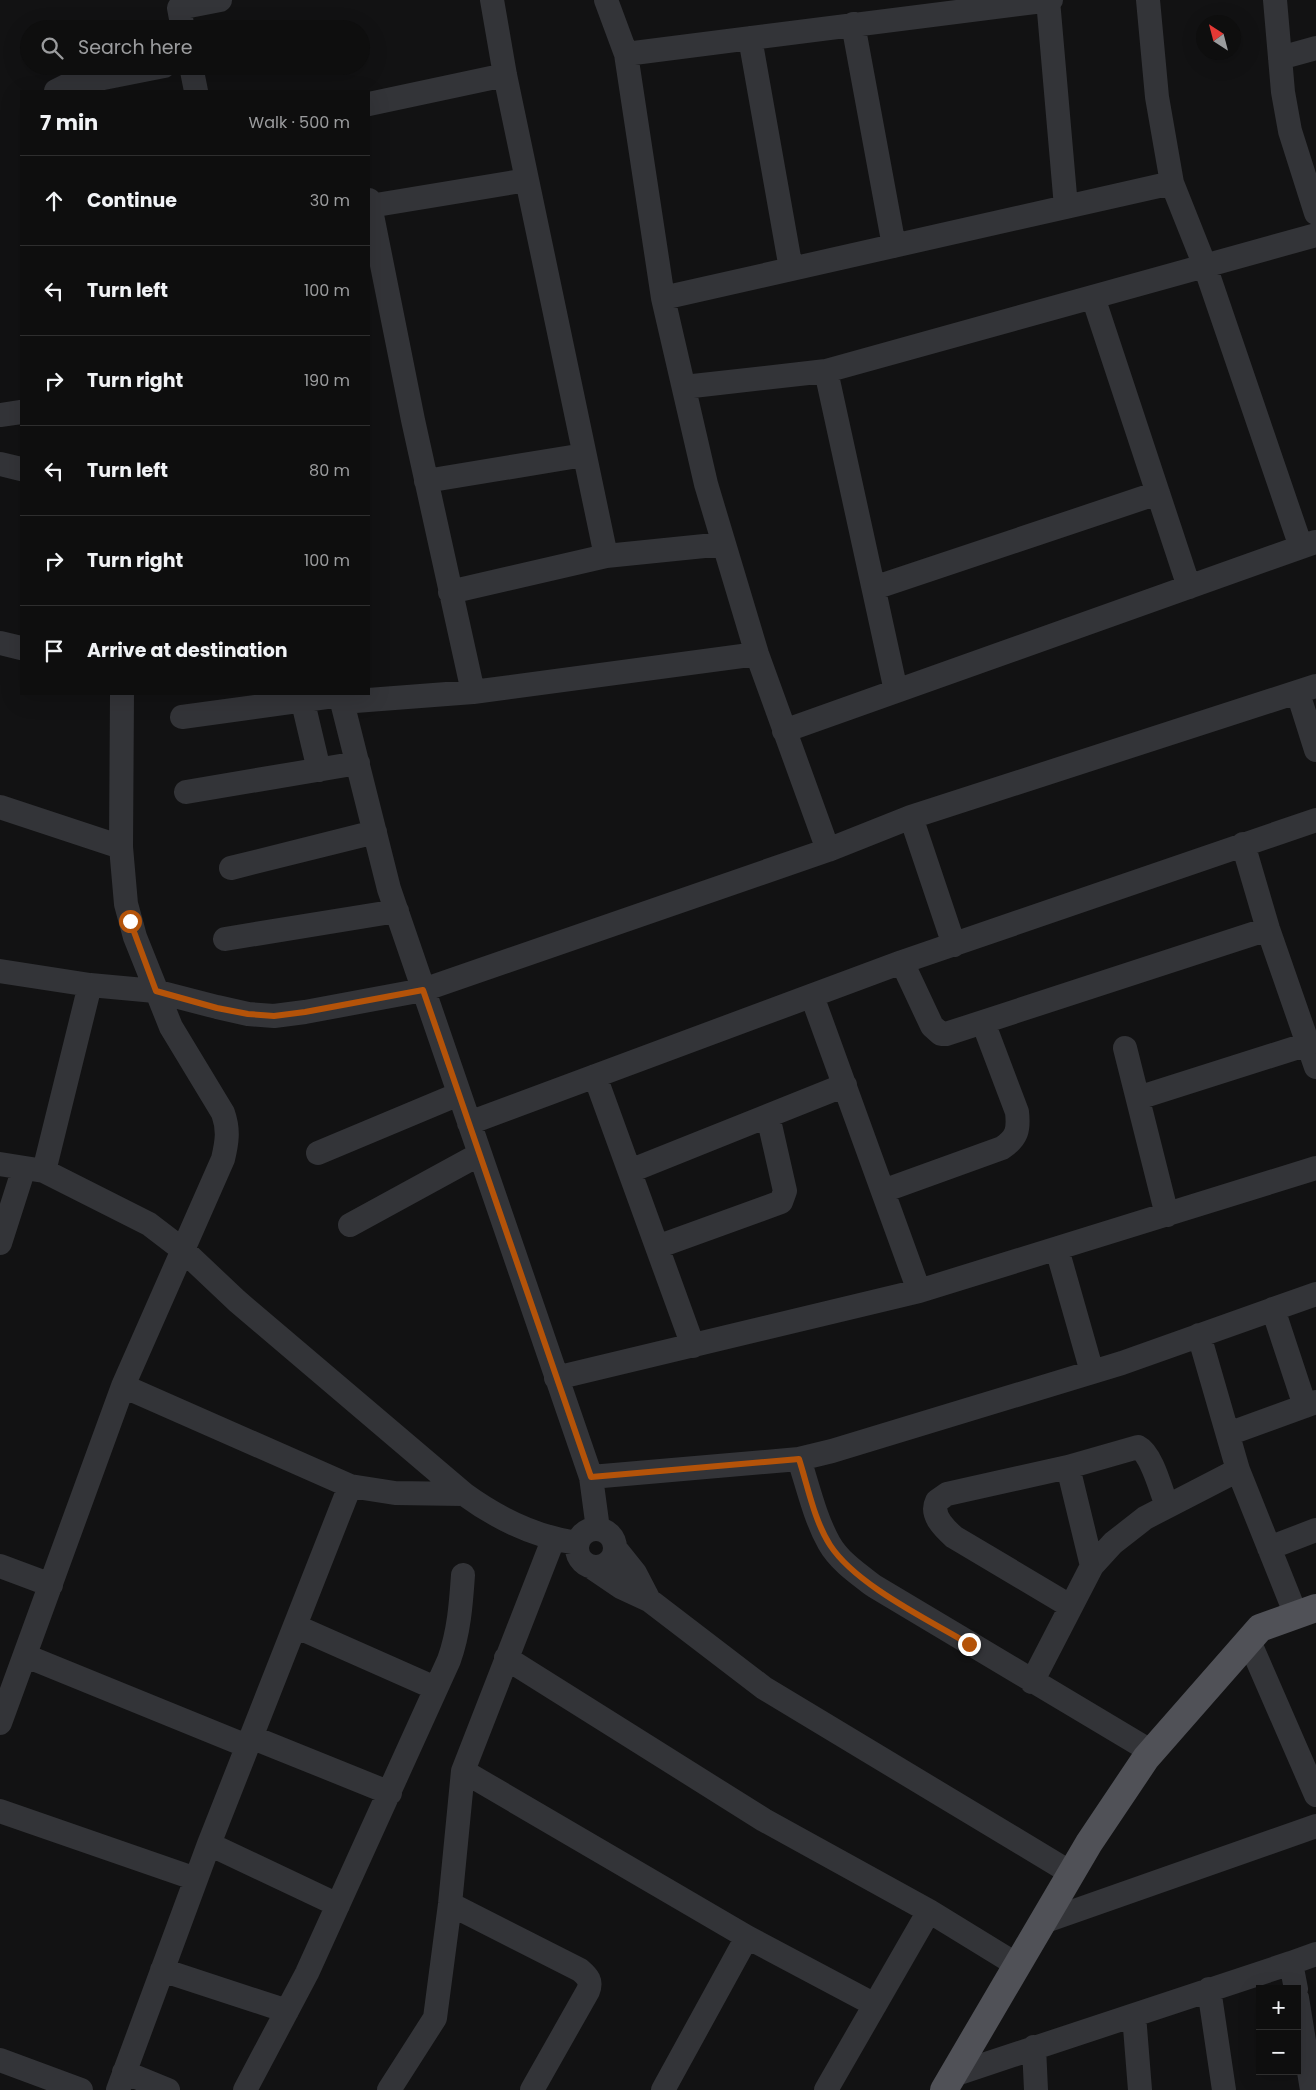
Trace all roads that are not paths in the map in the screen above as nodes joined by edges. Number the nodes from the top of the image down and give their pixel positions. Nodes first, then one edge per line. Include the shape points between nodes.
1 (220, 0) edge
2 (492, 0) edge
3 (606, 0) edge
4 (1050, 0) edge
5 (1148, 0) edge
6 (1275, 0) edge
7 (176, 9) edge
8 (853, 24) junction
9 (750, 38) junction
10 (1316, 48) edge
11 (626, 54) junction
12 (1280, 58) junction
13 (119, 75) edge
14 (193, 75) edge
15 (505, 75) junction
16 (58, 90) edge
17 (196, 90) edge
18 (370, 104) edge
19 (527, 180) junction
20 (1172, 183) junction
21 (370, 203) edge
22 (1066, 207) junction
23 (370, 208) edge
24 (1316, 213) edge
25 (1316, 235) edge
26 (894, 246) junction
27 (1205, 266) junction
28 (792, 269) junction
29 (1093, 297) junction
30 (663, 298) junction
31 (826, 371) junction
32 (684, 387) junction
33 (20, 412) edge
34 (0, 415) edge
35 (584, 455) junction
36 (0, 464) edge
37 (20, 469) edge
38 (426, 481) junction
39 (1158, 493) junction
40 (724, 544) junction
41 (1309, 544) edge
42 (606, 556) junction
43 (1190, 587) junction
44 (874, 588) junction
45 (450, 592) junction
46 (0, 643) edge
47 (20, 648) edge
48 (757, 654) junction
49 (1307, 690) edge
50 (896, 691) junction
51 (472, 692) junction
52 (122, 695) edge
53 (302, 697) edge
54 (341, 697) edge
55 (182, 717) dead end
56 (784, 731) junction
57 (1316, 750) edge
58 (358, 763) junction
59 (318, 770) junction
60 (186, 792) dead end
61 (0, 807) edge
62 (910, 817) junction
63 (1316, 820) edge
64 (375, 832) junction
65 (1243, 844) junction
66 (121, 847) junction
67 (828, 850) junction
68 (231, 868) dead end
69 (397, 911) junction
70 (1268, 929) junction
71 (225, 938) dead end
72 (954, 946) junction
73 (902, 962) junction
74 (0, 971) edge
75 (90, 985) junction
76 (423, 990) junction
77 (156, 991) junction
78 (812, 996) junction
79 (983, 1022) junction
80 (1308, 1044) junction
81 (1125, 1048) dead end
82 (1316, 1067) edge
83 (595, 1076) junction
84 (845, 1085) junction
85 (459, 1094) junction
86 (1138, 1098) junction
87 (768, 1116) junction
88 (469, 1122) junction
89 (318, 1154) dead end
90 (480, 1154) junction
91 (0, 1164) edge
92 (1316, 1168) edge
93 (34, 1170) junction
94 (630, 1171) junction
95 (883, 1191) junction
96 (1167, 1215) junction
97 (350, 1225) dead end
98 (0, 1243) edge
99 (657, 1247) junction
100 (1057, 1249) junction
101 (183, 1250) junction
102 (920, 1291) junction
103 (1316, 1294) edge
104 (1273, 1309) junction
105 (1199, 1335) junction
106 (693, 1346) junction
107 (1092, 1372) junction
108 (556, 1378) junction
109 (123, 1386) junction
110 (1310, 1404) edge
111 (1228, 1434) junction
112 (799, 1459) junction
113 (1068, 1467) junction
114 (1238, 1470) junction
115 (591, 1477) junction
116 (350, 1486) junction
117 (464, 1494) junction
118 (1167, 1506) junction
119 (598, 1529) junction
120 (1316, 1530) edge
121 (544, 1535) junction
122 (577, 1543) junction
123 (615, 1548) junction
124 (1269, 1548) junction
125 (0, 1566) edge
126 (1092, 1566) junction
127 (594, 1568) junction
128 (463, 1575) dead end
129 (51, 1585) junction
130 (649, 1600) junction
131 (1070, 1606) junction
132 (1306, 1612) edge
133 (295, 1626) junction
134 (1249, 1641) junction
135 (26, 1656) junction
136 (506, 1658) junction
137 (1032, 1682) junction
138 (435, 1688) junction
139 (0, 1723) edge
140 (249, 1741) junction
141 (1152, 1752) junction
142 (463, 1771) junction
143 (390, 1793) junction
144 (1315, 1793) edge
145 (0, 1811) edge
146 (1316, 1826) edge
147 (208, 1844) junction
148 (1071, 1873) junction
149 (196, 1879) junction
150 (450, 1904) junction
151 (338, 1905) junction
152 (929, 1911) junction
153 (1043, 1922) junction
154 (747, 1937) junction
155 (1316, 1954) edge
156 (1291, 1962) junction
157 (1017, 1965) junction
158 (162, 1970) junction
159 (1295, 1985) edge
160 (1209, 1990) junction
161 (875, 2004) junction
162 (287, 2011) junction
163 (1134, 2014) junction
164 (1301, 2023) edge
165 (1034, 2048) junction
166 (0, 2060) edge
167 (121, 2081) edge
168 (949, 2082) edge
169 (81, 2090) edge
170 (168, 2090) edge
171 (245, 2090) edge
172 (389, 2090) edge
173 (532, 2090) edge
174 (663, 2090) edge
175 (826, 2090) edge
176 (1036, 2090) edge
177 (1140, 2090) edge
178 (1224, 2090) edge
179 (1312, 2090) edge

1 - 7 street
2 - 15 street
3 - 11 street
4 - 8 street
4 - 22 street
5 - 20 street via 1157,97
6 - 12 street
8 - 9 street
8 - 26 street
9 - 11 street
9 - 28 street
10 - 12 street
11 - 30 street
12 - 24 street via 1290,131
13 - 16 street
14 - 17 street
15 - 18 street
15 - 19 street
19 - 21 street
19 - 35 street
20 - 22 street
20 - 27 street
22 - 26 street
23 - 38 street
25 - 27 street
26 - 28 street
27 - 29 street
27 - 41 street
28 - 30 street
29 - 31 street
29 - 39 street
30 - 32 street
31 - 32 street
31 - 44 street
32 - 40 street via 706,484
33 - 34 street
35 - 38 street
35 - 42 street
36 - 37 street
38 - 45 street
39 - 43 street
39 - 44 street
40 - 42 street
40 - 48 street
41 - 43 street
42 - 45 street
43 - 50 street
44 - 50 street
45 - 51 street
46 - 47 street
48 - 51 street
48 - 56 street
49 - 57 street
49 - 62 street
50 - 56 street
51 - 54 street
52 - 66 street
53 - 54 street
53 - 55 street
53 - 59 street
54 - 58 street
56 - 67 street
58 - 59 street
58 - 64 street
59 - 60 street
61 - 66 street
62 - 67 street
62 - 72 street
63 - 65 street
64 - 68 street
64 - 69 street
65 - 70 street
65 - 72 street
66 - 77 street via 126,904
67 - 76 street
69 - 71 street
69 - 76 street
70 - 79 street
70 - 80 street
72 - 73 street
73 - 78 street
73 - 79 street via 936,1031 946,1034
74 - 75 street
75 - 77 street
75 - 93 street
76 - 77 street via 274,1016 217,1008
76 - 85 street
77 - 101 street via 171,1027 227,1125 224,1159
78 - 83 street
78 - 84 street
79 - 95 street via 1016,1112 1017,1134 1002,1148
80 - 82 street
80 - 86 street
81 - 86 street
83 - 88 street
83 - 94 street
84 - 87 street
84 - 95 street
85 - 88 street
85 - 89 street
86 - 96 street
87 - 94 street
87 - 99 street via 785,1191 781,1202
88 - 90 street
90 - 97 street
90 - 108 street
91 - 93 street
92 - 96 street
93 - 98 street
93 - 101 street via 148,1224
94 - 99 street
95 - 102 street
96 - 100 street
99 - 106 street
100 - 102 street
100 - 107 street
101 - 109 street
101 - 117 street via 237,1301
102 - 106 street
103 - 104 street
104 - 105 street
104 - 110 street
105 - 107 street
105 - 111 street
106 - 108 street
107 - 112 street
108 - 115 street
109 - 116 street
109 - 129 street
110 - 111 street
111 - 114 street
112 - 115 street
112 - 137 street via 822,1528 842,1560 874,1586
113 - 118 street via 1138,1447 1149,1460
113 - 126 street
113 - 131 street via 947,1494 935,1506 940,1522 954,1537
114 - 118 street
114 - 124 street
115 - 119 street
116 - 117 street via 395,1492
116 - 133 street
117 - 121 street via 490,1512
118 - 126 street via 1130,1529
119 - 122 street via 583,1534
119 - 123 street via 610,1535
120 - 124 street
121 - 122 street
121 - 136 street
122 - 127 street via 579,1559
123 - 127 street via 608,1564
123 - 130 street via 635,1573
124 - 132 street
125 - 129 street
126 - 131 street
127 - 130 street via 621,1587
128 - 138 street via 454,1645
129 - 135 street
130 - 148 street via 764,1688
131 - 137 street
132 - 134 main road via 1260,1628
133 - 138 street
133 - 140 street
134 - 141 main road
134 - 144 street
135 - 139 street
135 - 140 street
136 - 142 street
136 - 152 street via 764,1820
137 - 141 street
138 - 143 street
140 - 143 street
140 - 147 street
141 - 148 main road
142 - 150 street
142 - 154 street
143 - 151 street
145 - 149 street
146 - 153 street
147 - 149 street
147 - 151 street
148 - 153 main road
149 - 158 street
150 - 172 street via 435,2018
150 - 173 street via 580,1970 589,1979 588,1991
151 - 162 street
152 - 157 street
152 - 161 street
153 - 157 main road
154 - 161 street
154 - 174 street
155 - 156 street
156 - 159 street
156 - 160 street
157 - 168 main road
158 - 162 street
158 - 167 street
160 - 163 street
160 - 178 street
161 - 175 street
162 - 171 street
163 - 165 street
163 - 177 street
164 - 179 street
165 - 168 street
165 - 176 street
166 - 169 street
167 - 170 street

